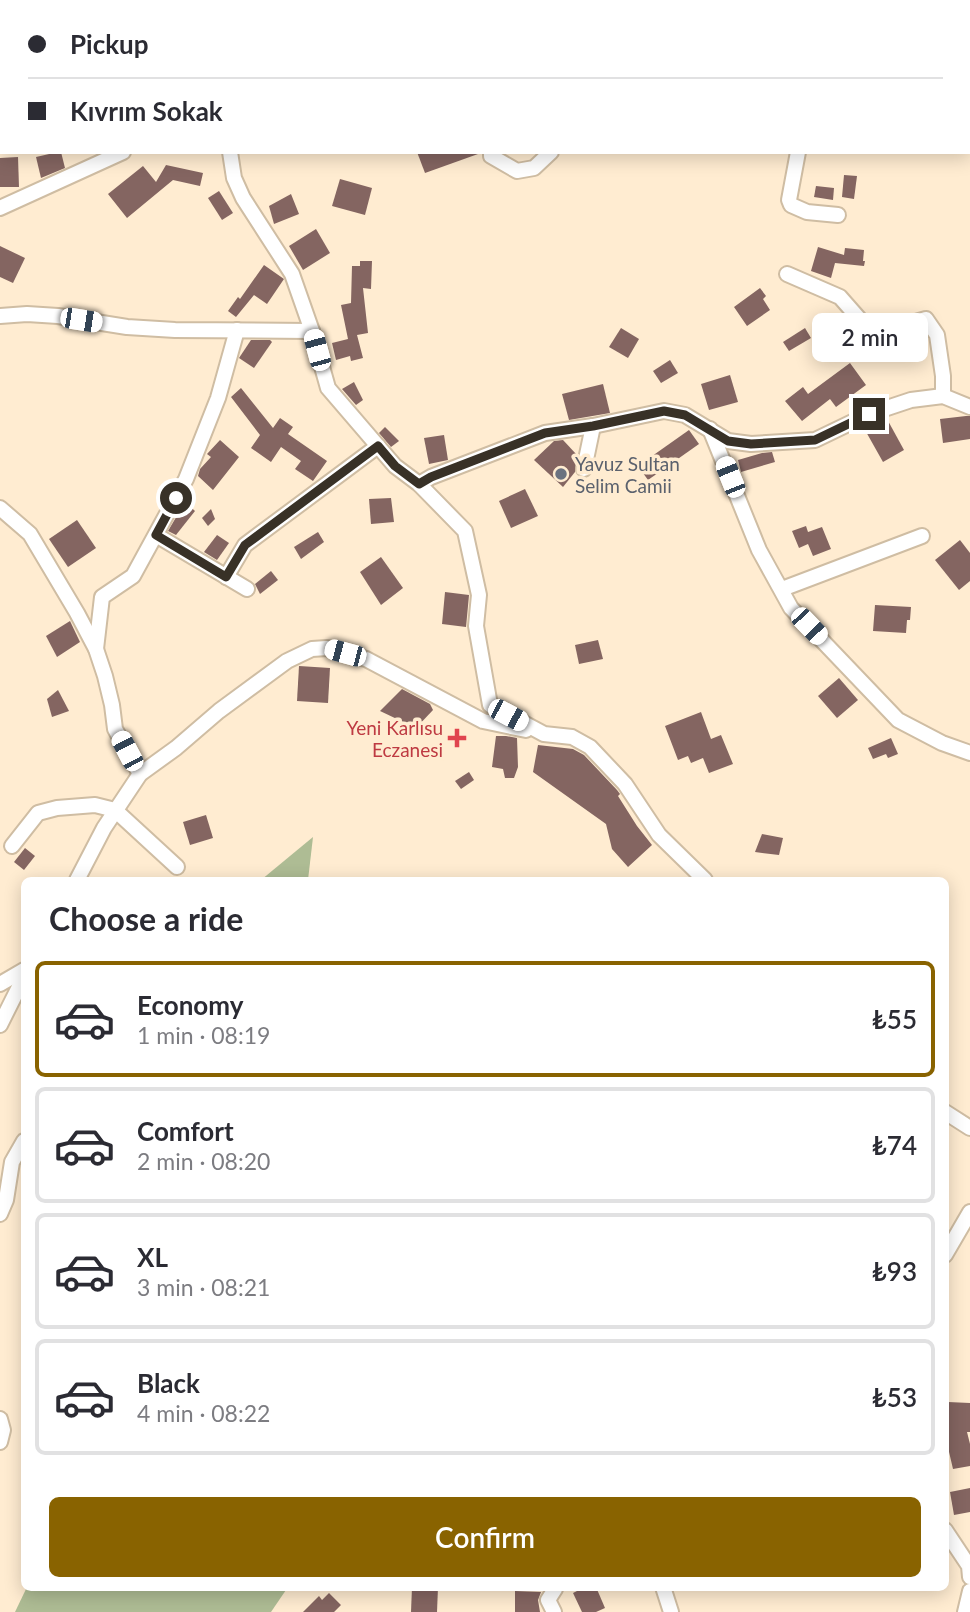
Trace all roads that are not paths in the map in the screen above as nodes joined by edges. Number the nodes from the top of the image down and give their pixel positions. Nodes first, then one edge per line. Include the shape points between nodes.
1 (119, 154) edge
2 (230, 154) edge
3 (491, 154) edge
4 (549, 154) edge
5 (798, 154) edge
6 (0, 208) edge
7 (838, 215) dead end
8 (787, 274) dead end
9 (0, 316) edge
10 (237, 330) junction
11 (312, 331) junction
12 (943, 396) junction
13 (970, 407) edge
14 (593, 426) junction
15 (710, 429) junction
16 (378, 446) junction
17 (584, 469) dead end
18 (419, 484) junction
19 (0, 508) edge
20 (156, 535) junction
21 (922, 536) dead end
22 (226, 577) junction
23 (247, 589) dead end
24 (782, 589) junction
25 (96, 649) junction
26 (544, 734) junction
27 (970, 753) edge
28 (139, 774) junction
29 (115, 810) junction
30 (12, 846) dead end
31 (177, 867) dead end
32 (82, 876) edge
33 (701, 877) edge
34 (21, 972) edge
35 (21, 983) edge
36 (0, 984) edge
37 (0, 1025) edge
38 (949, 1115) edge
39 (970, 1128) edge
40 (21, 1146) edge
41 (970, 1212) edge
42 (0, 1214) edge
43 (949, 1248) edge
44 (0, 1419) edge
45 (0, 1441) edge
46 (949, 1536) edge
47 (970, 1577) edge
48 (554, 1591) edge
49 (664, 1591) edge
50 (970, 1591) edge
51 (554, 1612) edge
52 (671, 1612) edge
53 (965, 1612) edge

1 - 6 street
2 - 11 street via 243,198 292,274
3 - 4 street via 517,171 534,168
5 - 7 street via 791,205 807,212
8 - 12 street via 840,297 869,330 885,331 926,319 937,335
9 - 10 street via 58,316 175,330
10 - 11 street
10 - 20 street via 218,398 186,479
11 - 16 street via 328,388
12 - 13 street
12 - 15 street via 911,400 869,414 815,440 751,444 728,441
14 - 15 street via 664,411 685,415
14 - 17 street
14 - 18 street via 545,433
15 - 24 street via 759,550
16 - 18 street
16 - 22 street via 245,545
18 - 26 street via 465,531 480,595 476,626 490,705
19 - 25 street via 30,534
20 - 22 street
20 - 25 street via 133,576 102,597
21 - 24 street
22 - 23 street
24 - 27 street via 791,608 898,720
25 - 28 street via 115,729
26 - 28 street via 483,722 366,659 327,648 312,649 287,661
26 - 33 street via 572,737 590,747 625,784 659,835
28 - 29 street
29 - 30 street via 95,805 38,813
29 - 31 street
29 - 32 street
34 - 36 street
35 - 37 street
38 - 39 street
40 - 42 street via 12,1162
41 - 43 street
44 - 45 street
46 - 47 street via 969,1566
48 - 51 street via 548,1600
49 - 52 street
50 - 53 street

